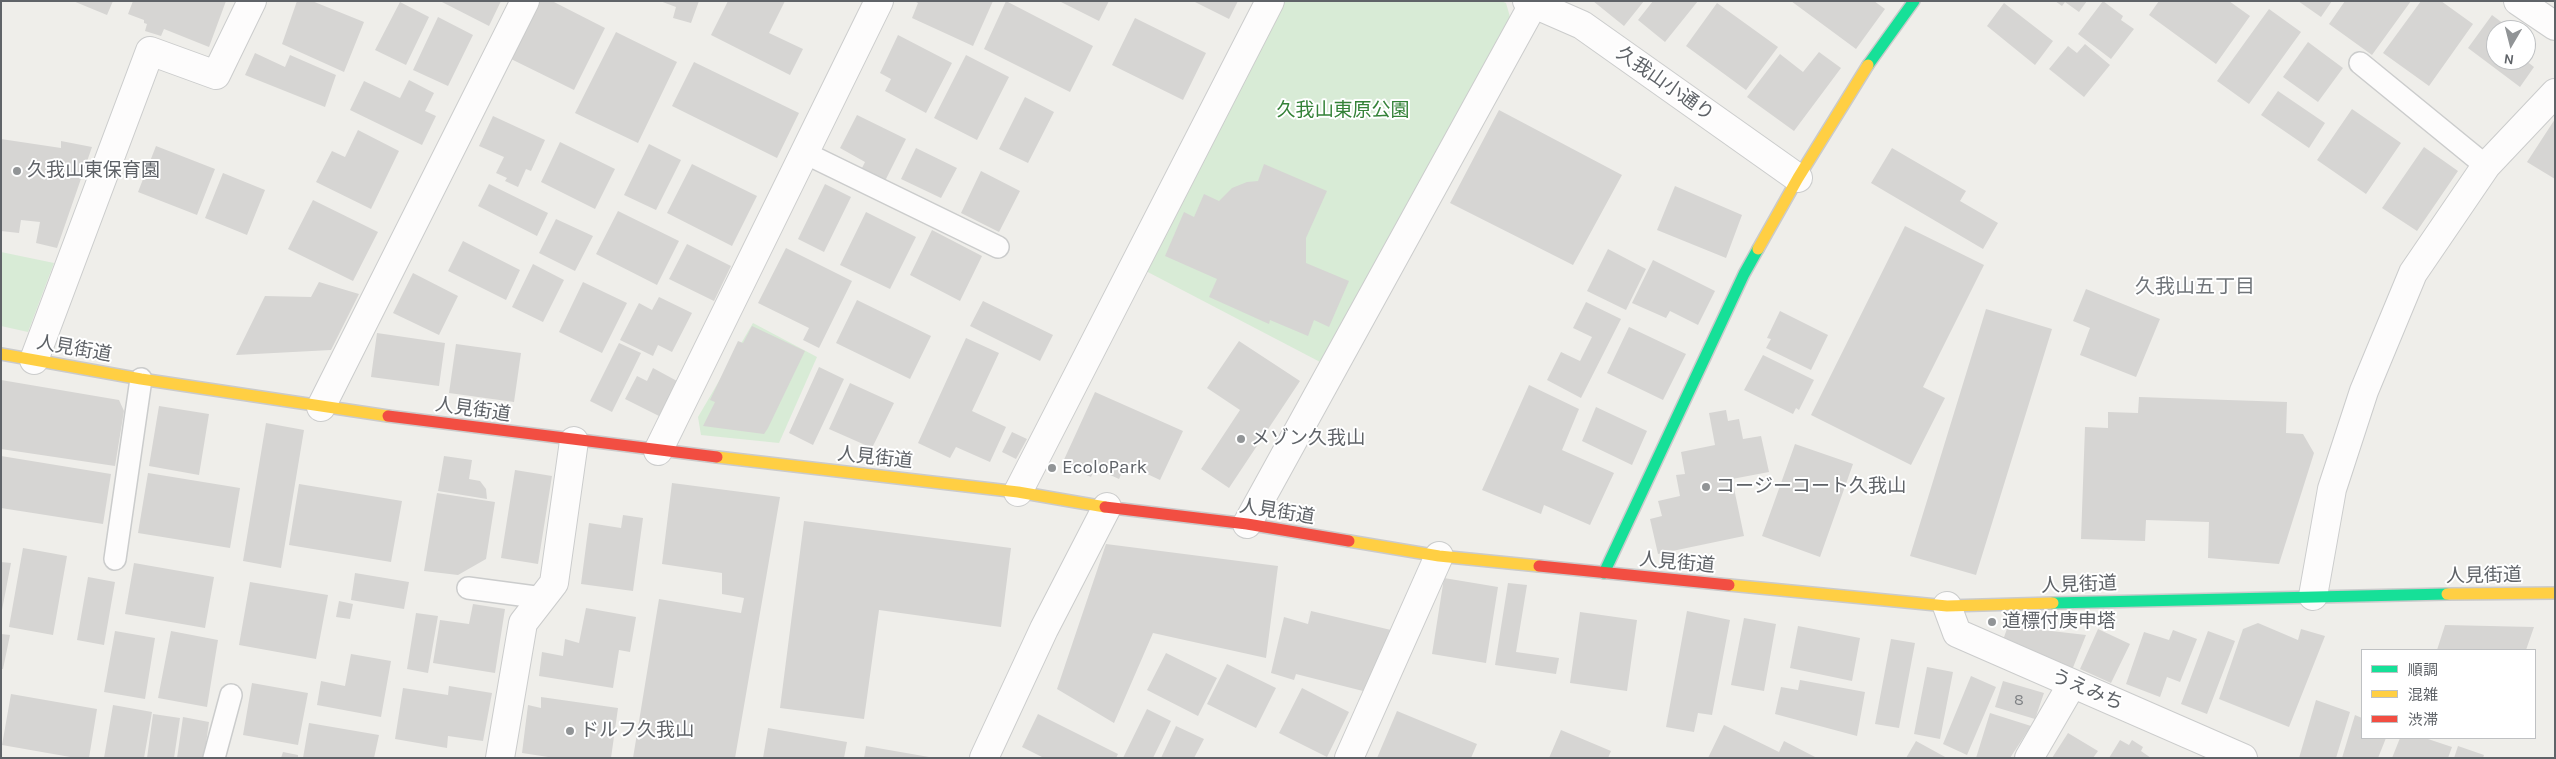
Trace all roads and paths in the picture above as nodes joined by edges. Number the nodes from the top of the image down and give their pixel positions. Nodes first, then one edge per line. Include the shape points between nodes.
1 (252, 1) edge
2 (525, 1) edge
3 (880, 1) edge
4 (1270, 1) edge
5 (1914, 1) edge
6 (2518, 1) edge
7 (1532, 2) edge
8 (2555, 26) edge
9 (2360, 63) dead end
10 (2555, 93) edge
11 (805, 153) junction
12 (2486, 166) junction
13 (1798, 178) junction
14 (998, 247) dead end
15 (1, 354) edge
16 (34, 360) junction
17 (141, 379) junction
18 (321, 407) junction
19 (574, 441) junction
20 (658, 451) junction
21 (1018, 492) junction
22 (1107, 507) junction
23 (1247, 524) junction
24 (1439, 556) junction
25 (115, 559) dead end
26 (1604, 573) junction
27 (468, 588) dead end
28 (2555, 593) edge
29 (2313, 596) junction
30 (543, 598) junction
31 (1947, 606) junction
32 (2072, 684) junction
33 (231, 695) dead end
34 (214, 758) edge
35 (500, 758) edge
36 (984, 758) edge
37 (1350, 758) edge
38 (2029, 758) edge
39 (2243, 758) edge

1 - 16 street via 216,76 150,51
2 - 18 street
3 - 11 street
4 - 21 street
5 - 13 main road via 1860,76
6 - 8 street
7 - 13 street, 久我山小通り via 1582,25
7 - 23 street
9 - 12 lane
10 - 12 street
11 - 14 lane
11 - 20 street
12 - 29 street via 2413,273 2364,391 2332,489
13 - 26 main road via 1744,274
15 - 16 main road, 人見街道
16 - 17 main road, 人見街道
17 - 18 main road, 人見街道
17 - 25 lane
18 - 19 main road, 人見街道
19 - 20 main road, 人見街道
19 - 30 street via 554,583
20 - 21 main road, 人見街道
21 - 22 main road, 人見街道
22 - 23 main road, 人見街道
22 - 36 street via 1044,629
23 - 24 main road, 人見街道
24 - 26 main road, 人見街道
24 - 37 street
26 - 31 main road, 人見街道
27 - 30 lane
28 - 29 main road, 人見街道
29 - 31 main road, 人見街道
30 - 35 street via 524,623
31 - 32 street, うえみち via 1957,633
32 - 38 street
32 - 39 street, うえみち
33 - 34 lane

